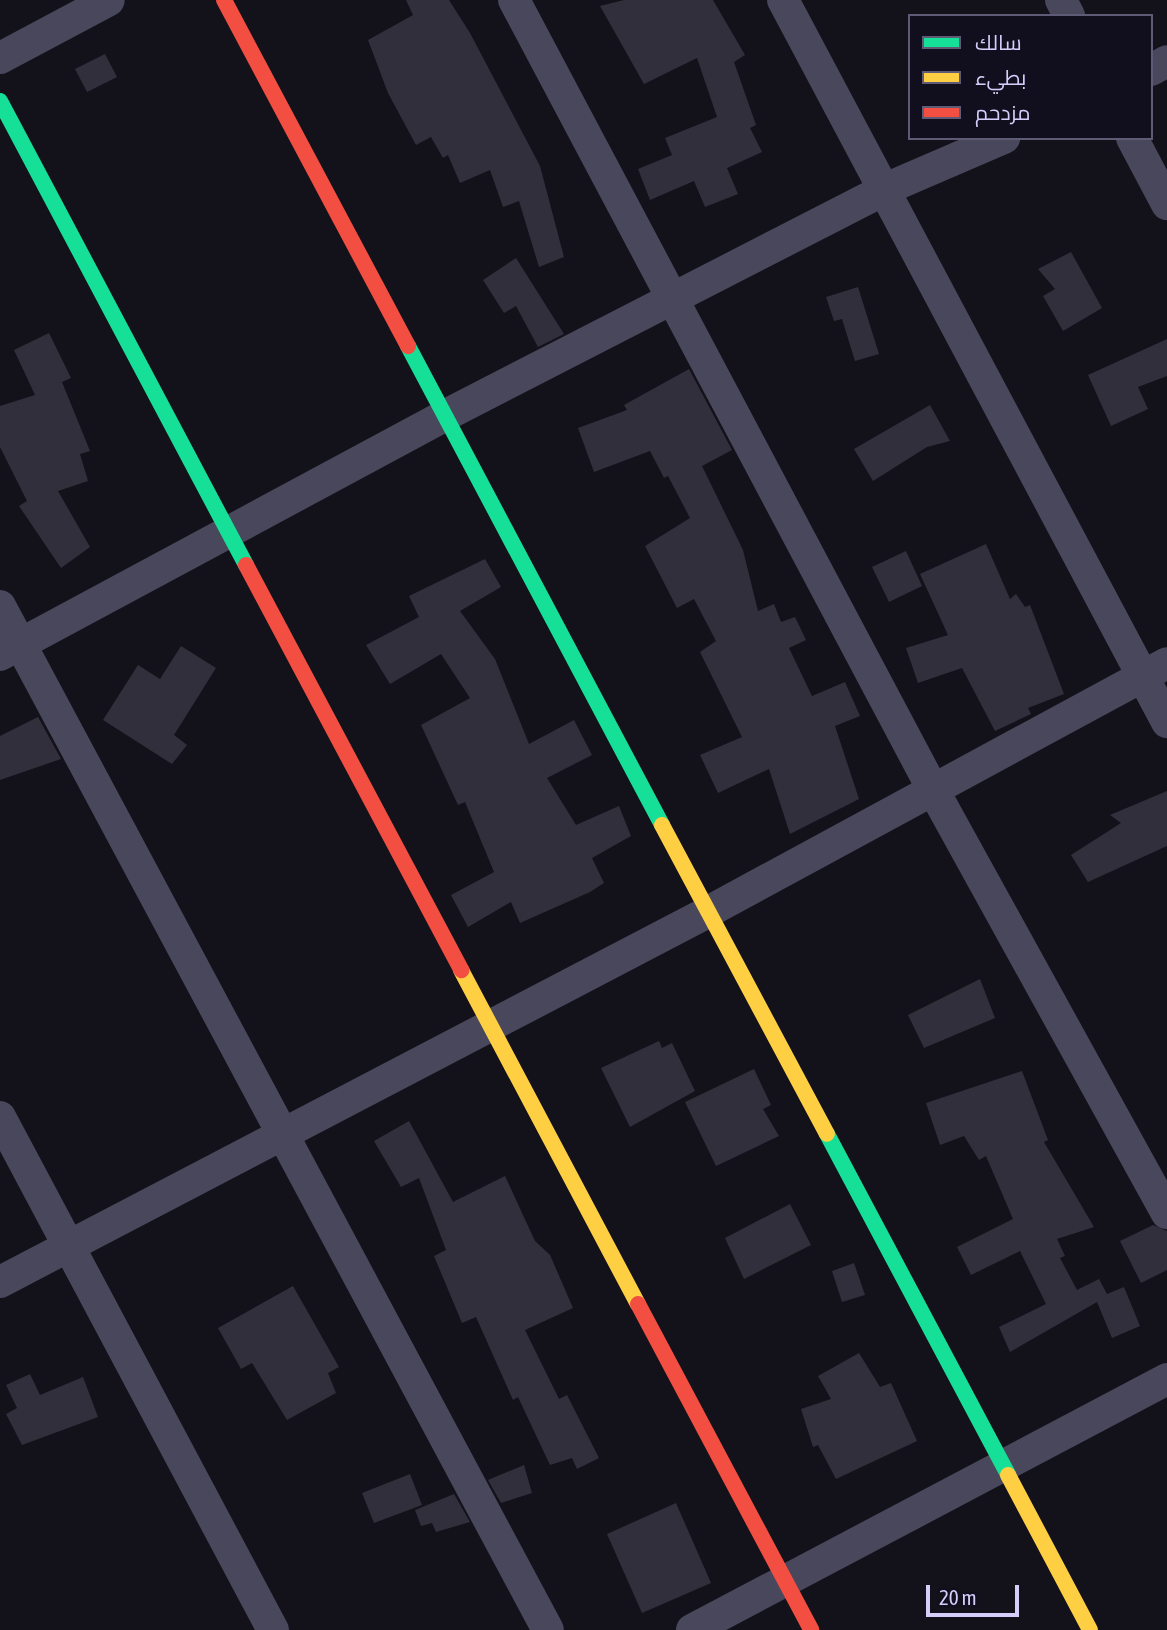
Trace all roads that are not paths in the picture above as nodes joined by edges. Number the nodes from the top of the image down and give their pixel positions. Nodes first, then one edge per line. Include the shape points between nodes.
1 (109, 0) edge
2 (224, 0) edge
3 (514, 0) edge
4 (783, 0) edge
5 (0, 58) edge
6 (0, 101) edge
7 (999, 140) edge
8 (1133, 140) edge
9 (883, 190) junction
10 (1167, 204) edge
11 (676, 300) junction
12 (444, 416) junction
13 (226, 534) junction
14 (0, 606) edge
15 (10, 650) edge
16 (1155, 669) edge
17 (1167, 722) edge
18 (931, 786) junction
19 (706, 913) junction
20 (491, 1026) junction
21 (0, 1117) edge
22 (285, 1133) junction
23 (1167, 1213) edge
24 (69, 1247) junction
25 (0, 1282) edge
26 (1167, 1379) edge
27 (1005, 1464) junction
28 (785, 1582) junction
29 (273, 1630) edge
30 (548, 1630) edge
31 (692, 1630) edge
32 (811, 1630) edge
33 (1090, 1630) edge

1 - 5 street
2 - 12 street
3 - 11 street
4 - 9 street
6 - 13 street
7 - 9 street
8 - 10 street
9 - 11 street
9 - 16 street
11 - 12 street
11 - 18 street
12 - 13 street
12 - 19 street
13 - 15 street
13 - 20 street
14 - 15 street
15 - 22 street
16 - 17 street
16 - 18 street
18 - 19 street
18 - 23 street
19 - 20 street
19 - 27 street
20 - 22 street
20 - 28 street
21 - 24 street
22 - 24 street
22 - 30 street
24 - 25 street
24 - 29 street
26 - 27 street
27 - 28 street
27 - 33 street
28 - 31 street
28 - 32 street

